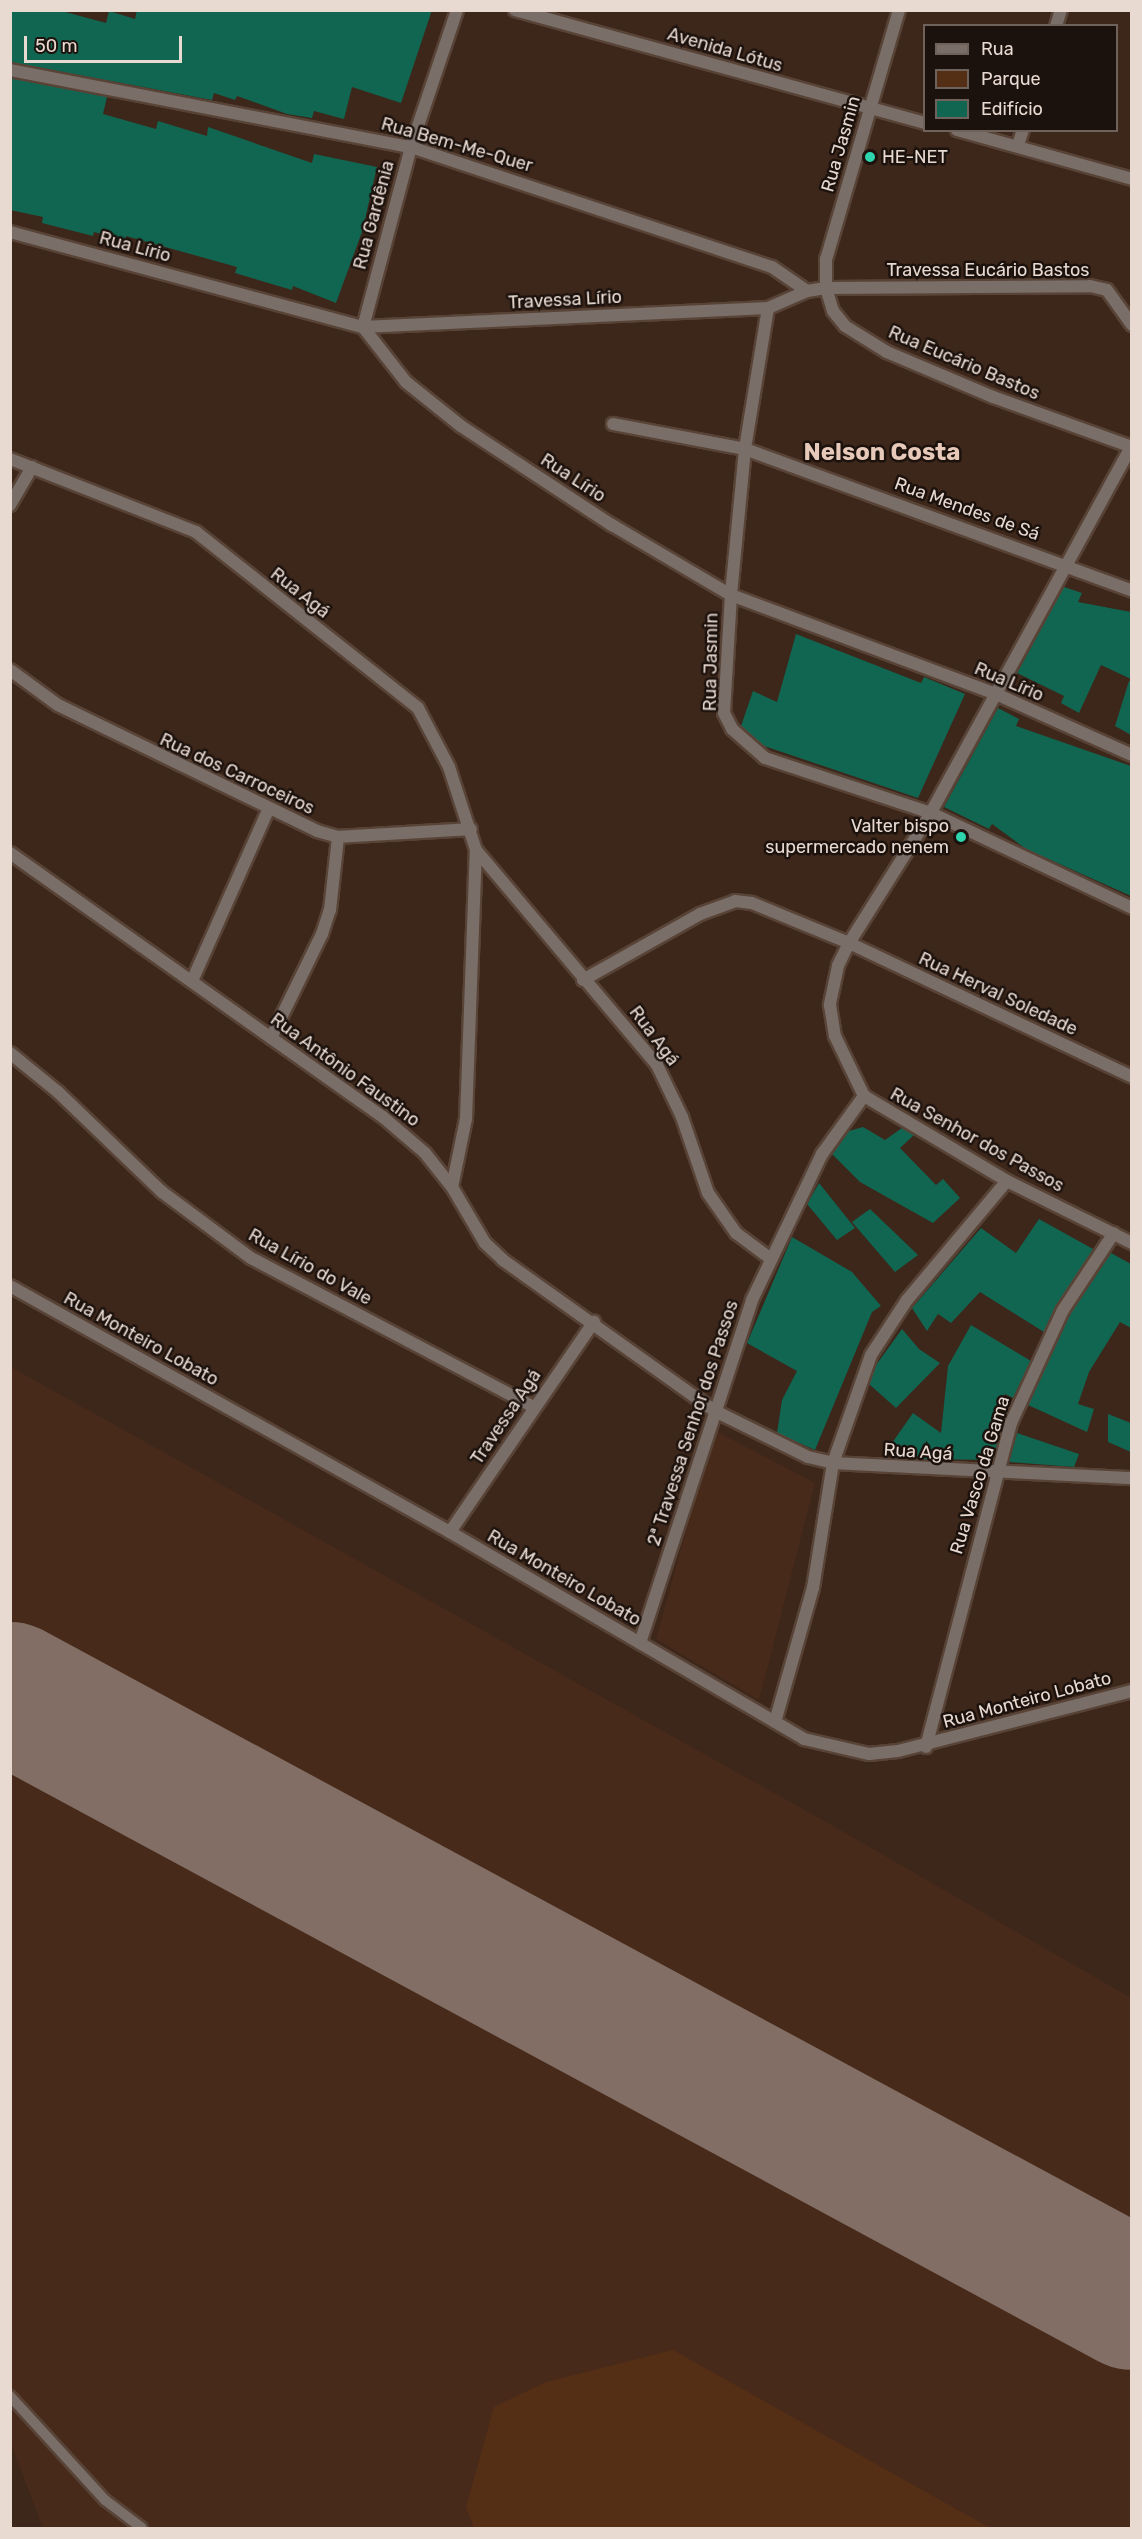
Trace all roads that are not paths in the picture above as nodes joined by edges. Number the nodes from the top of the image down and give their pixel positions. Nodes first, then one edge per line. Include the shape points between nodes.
1 (457, 10) edge
2 (515, 10) edge
3 (899, 10) edge
4 (10, 70) edge
5 (870, 110) junction
6 (923, 123) edge
7 (965, 132) edge
8 (1022, 132) edge
9 (1018, 145) junction
10 (411, 147) junction
11 (1131, 178) edge
12 (10, 232) edge
13 (826, 288) junction
14 (807, 291) junction
15 (768, 308) junction
16 (1131, 325) edge
17 (363, 327) junction
18 (613, 424) dead end
19 (1131, 447) edge
20 (746, 449) junction
21 (10, 459) edge
22 (32, 467) junction
23 (10, 505) edge
24 (1066, 563) junction
25 (1131, 591) edge
26 (731, 596) junction
27 (10, 670) edge
28 (996, 694) junction
29 (1131, 755) edge
30 (268, 810) junction
31 (931, 813) junction
32 (471, 829) junction
33 (338, 837) junction
34 (476, 850) junction
35 (10, 853) edge
36 (1131, 908) edge
37 (849, 943) junction
38 (583, 980) junction
39 (192, 981) junction
40 (271, 1038) junction
41 (10, 1053) edge
42 (1131, 1077) edge
43 (864, 1096) junction
44 (1007, 1181) junction
45 (452, 1187) junction
46 (1114, 1233) junction
47 (1131, 1243) edge
48 (771, 1259) junction
49 (10, 1286) edge
50 (594, 1322) junction
51 (534, 1407) junction
52 (715, 1411) junction
53 (833, 1463) junction
54 (995, 1474) junction
55 (1131, 1478) edge
56 (450, 1532) junction
57 (640, 1643) junction
58 (1131, 1690) edge
59 (775, 1722) junction
60 (926, 1747) junction
61 (10, 2396) edge
62 (142, 2529) edge

1 - 10 street, Rua Gardênia
2 - 5 street, Avenida Lótus
3 - 5 street, Rua Jasmin
4 - 10 street, Rua Bem-Me-Quer
5 - 6 street, Avenida Lótus
5 - 13 street, Rua Jasmin via 826,259
7 - 9 street
8 - 9 street
9 - 11 street
10 - 14 street, Rua Bem-Me-Quer via 771,267
10 - 17 street, Rua Gardênia
12 - 17 street, Rua Lírio
13 - 14 street
13 - 16 street, Travessa Eucário Bastos via 1090,286 1107,291
13 - 19 street, Rua Eucário Bastos via 833,311 845,326 887,351 993,397
14 - 15 street
15 - 17 street, Travessa Lírio
15 - 20 street, Rua Jasmin
17 - 26 street, Rua Lírio via 406,382 461,426 612,525
18 - 20 street, Rua Mendes de Sá
19 - 24 street, Rua Senhor dos Passos
20 - 24 street, Rua Mendes de Sá
20 - 26 street, Rua Jasmin
21 - 22 street, Rua Agá
22 - 23 street
22 - 32 street, Rua Agá via 196,532 402,691 429,721
24 - 25 street, Rua Mendes de Sá
24 - 28 street, Rua Senhor dos Passos
26 - 28 street, Rua Lírio
26 - 31 street, Rua Jasmin via 724,713 740,739 765,758
27 - 30 street, Rua dos Carroceiros via 58,705
28 - 29 street, Rua Lírio
28 - 31 street, Rua Senhor dos Passos
30 - 33 street, Rua dos Carroceiros
30 - 39 street
31 - 36 street, Rua Jasmin
31 - 37 street, Rua Senhor dos Passos
32 - 33 street, Rua dos Carroceiros
32 - 34 street, Rua Agá
33 - 40 street via 330,910 322,934
34 - 38 street, Rua Agá
34 - 45 street, Rua Agá via 466,1119
35 - 39 street, Rua Antônio Faustino
37 - 38 street, Rua Herval Soledade via 735,901 700,914
37 - 42 street, Rua Herval Soledade
37 - 43 street, Rua Senhor dos Passos via 831,989 831,1022
38 - 48 street, Rua Agá via 657,1065 720,1214 736,1233
39 - 40 street, Rua Antônio Faustino
40 - 45 street, Rua Antônio Faustino via 383,1118 425,1153
41 - 51 street, Rua Lírio do Vale via 58,1092 162,1192 251,1258
43 - 44 street, Rua Senhor dos Passos
43 - 48 street, 2ª Travessa Senhor dos Passos via 822,1154
44 - 46 street, Rua Senhor dos Passos
44 - 53 street via 907,1300 871,1355
45 - 50 street, Rua Antônio Faustino via 485,1243 503,1260
46 - 47 street, Rua Senhor dos Passos
46 - 54 street, Rua Vasco da Gama via 1046,1342 1011,1423
48 - 52 street, 2ª Travessa Senhor dos Passos via 752,1300
49 - 56 street, Rua Monteiro Lobato
50 - 51 street, Travessa Agá
50 - 52 street, Rua Antônio Faustino
51 - 56 street, Travessa Agá
52 - 53 street, Rua Agá via 808,1457
52 - 57 street, 2ª Travessa Senhor dos Passos
53 - 54 street, Rua Agá
53 - 59 street via 813,1588
54 - 55 street, Rua Agá
54 - 60 street, Rua Vasco da Gama
56 - 57 street, Rua Monteiro Lobato
57 - 59 street, Rua Monteiro Lobato
58 - 60 street, Rua Monteiro Lobato
59 - 60 street, Rua Monteiro Lobato via 804,1739 869,1754
61 - 62 lane via 105,2500

